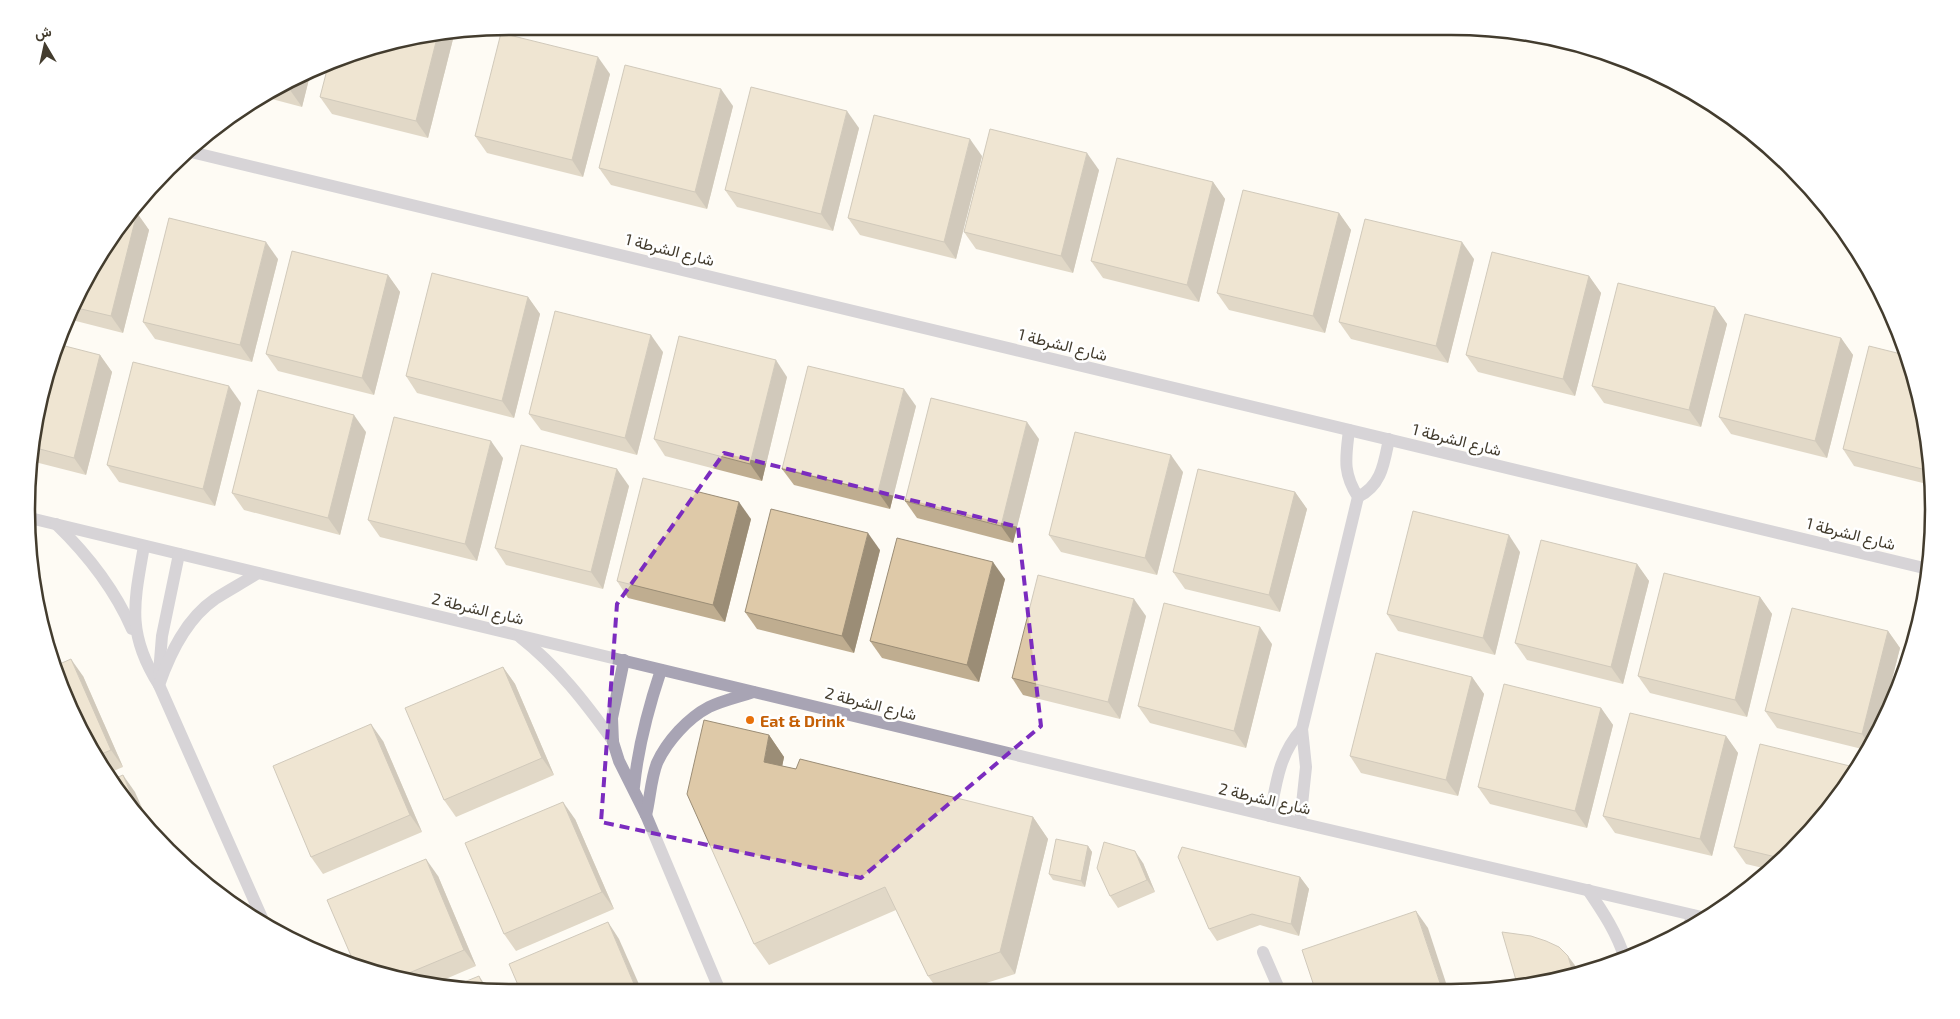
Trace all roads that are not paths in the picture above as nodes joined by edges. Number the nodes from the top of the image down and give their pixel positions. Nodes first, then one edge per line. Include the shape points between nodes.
1 (197, 153) edge
2 (1349, 430) junction
3 (1389, 439) junction
4 (1358, 497) junction
5 (35, 519) edge
6 (56, 524) junction
7 (144, 546) junction
8 (180, 554) junction
9 (1921, 567) edge
10 (258, 573) junction
11 (516, 634) junction
12 (138, 642) junction
13 (624, 660) junction
14 (661, 670) junction
15 (159, 686) junction
16 (753, 692) junction
17 (1302, 729) junction
18 (613, 742) junction
19 (634, 787) junction
20 (646, 816) junction
21 (1270, 816) junction
22 (1300, 823) junction
23 (1588, 890) junction
24 (259, 912) edge
25 (1688, 920) edge
26 (1263, 952) dead end
27 (1623, 952) edge
28 (717, 984) edge
29 (1277, 984) edge

1 - 2 street, شارع الشرطة 1
2 - 3 street, شارع الشرطة 1
2 - 4 street via 1347,476
3 - 4 street via 1379,478
3 - 9 street, شارع الشرطة 1
4 - 17 street
5 - 6 street, شارع الشرطة 2
6 - 7 street, شارع الشرطة 2
6 - 12 street via 77,544 112,590
7 - 8 street, شارع الشرطة 2
7 - 12 street via 134,599
8 - 10 street, شارع الشرطة 2
8 - 15 street via 162,636
10 - 11 street, شارع الشرطة 2
10 - 15 street via 214,600 190,623 166,664
11 - 13 street, شارع الشرطة 2
11 - 18 street via 565,678
12 - 15 street
13 - 14 street, شارع الشرطة 2
13 - 18 street via 612,718
14 - 16 street, شارع الشرطة 2
14 - 19 street via 643,725
15 - 24 street
16 - 20 street via 709,707 674,736 656,764
16 - 21 street, شارع الشرطة 2
17 - 21 street via 1282,760
17 - 22 street via 1306,767
18 - 19 street via 619,761
19 - 20 street
20 - 28 street
21 - 22 street, شارع الشرطة 2
22 - 23 street, شارع الشرطة 2
23 - 25 street, شارع الشرطة 2
23 - 27 street via 1607,917
26 - 29 street

